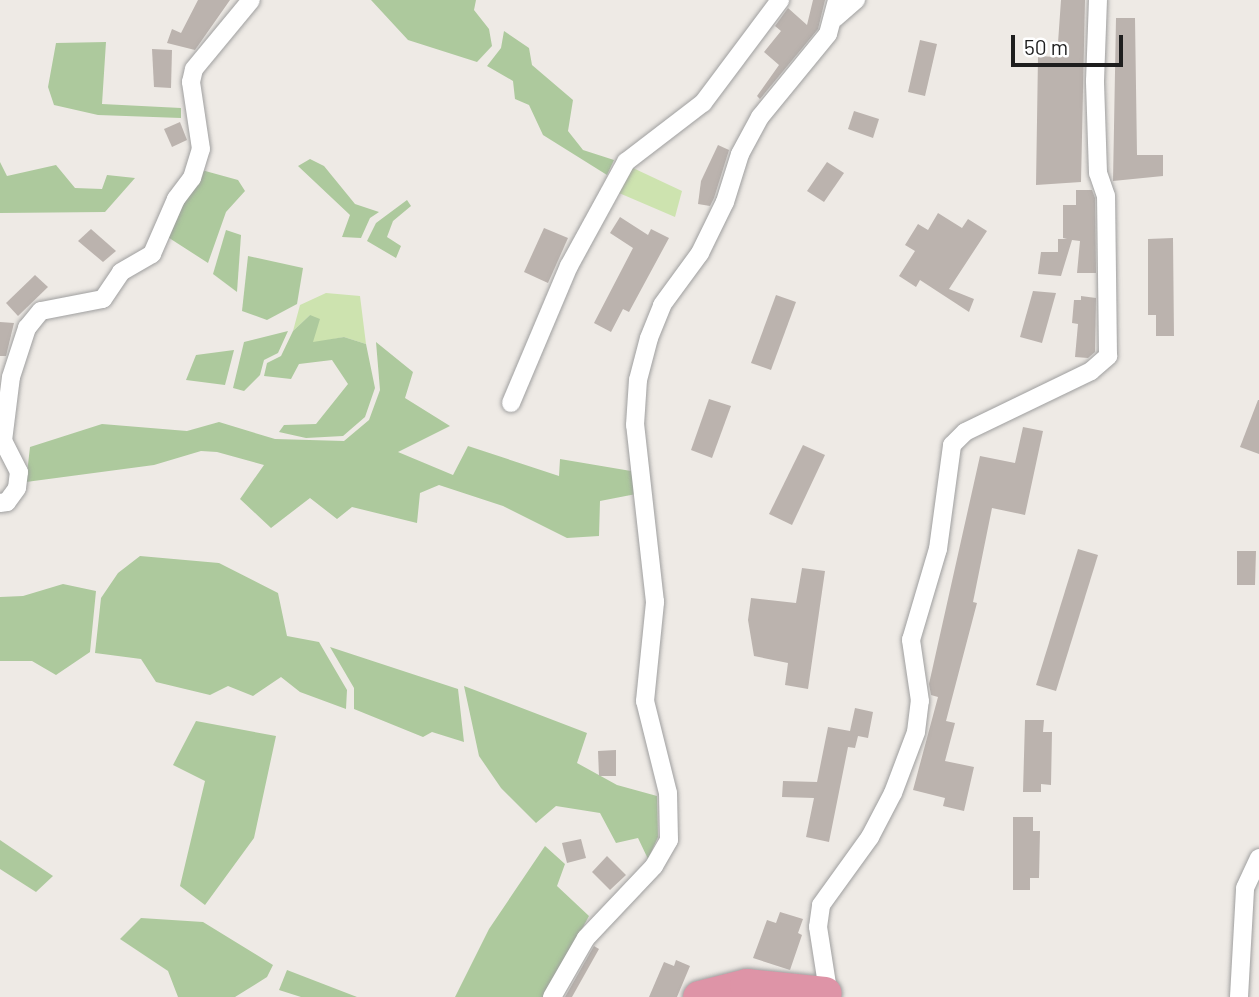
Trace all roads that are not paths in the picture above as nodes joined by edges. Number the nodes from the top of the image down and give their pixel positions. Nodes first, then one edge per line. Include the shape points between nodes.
1 (251, 0) edge
2 (780, 0) edge
3 (856, 0) edge
4 (1098, 0) edge
5 (836, 9) edge
6 (511, 403) dead end
7 (0, 503) edge
8 (1259, 858) edge
9 (827, 995) edge
10 (552, 997) edge
11 (699, 997) edge
12 (1239, 997) edge

1 - 7 street via 194,69 191,82 201,149 192,178 176,199 152,254 121,272 103,299 41,312 27,328 11,377 3,441 19,472 18,488 7,502
2 - 6 street via 703,103 626,162 569,266
3 - 5 street
4 - 9 street via 1094,81 1098,173 1106,196 1108,356 1090,371 965,432 952,445 938,549 911,640 920,701 915,732 870,837 821,905 818,927 830,985
5 - 10 street via 828,34 760,117 700,254 662,305 649,338 638,380 635,425 655,602 645,701 668,793 668,840 654,866 586,938
8 - 12 street via 1244,888
9 - 11 highway via 746,985

